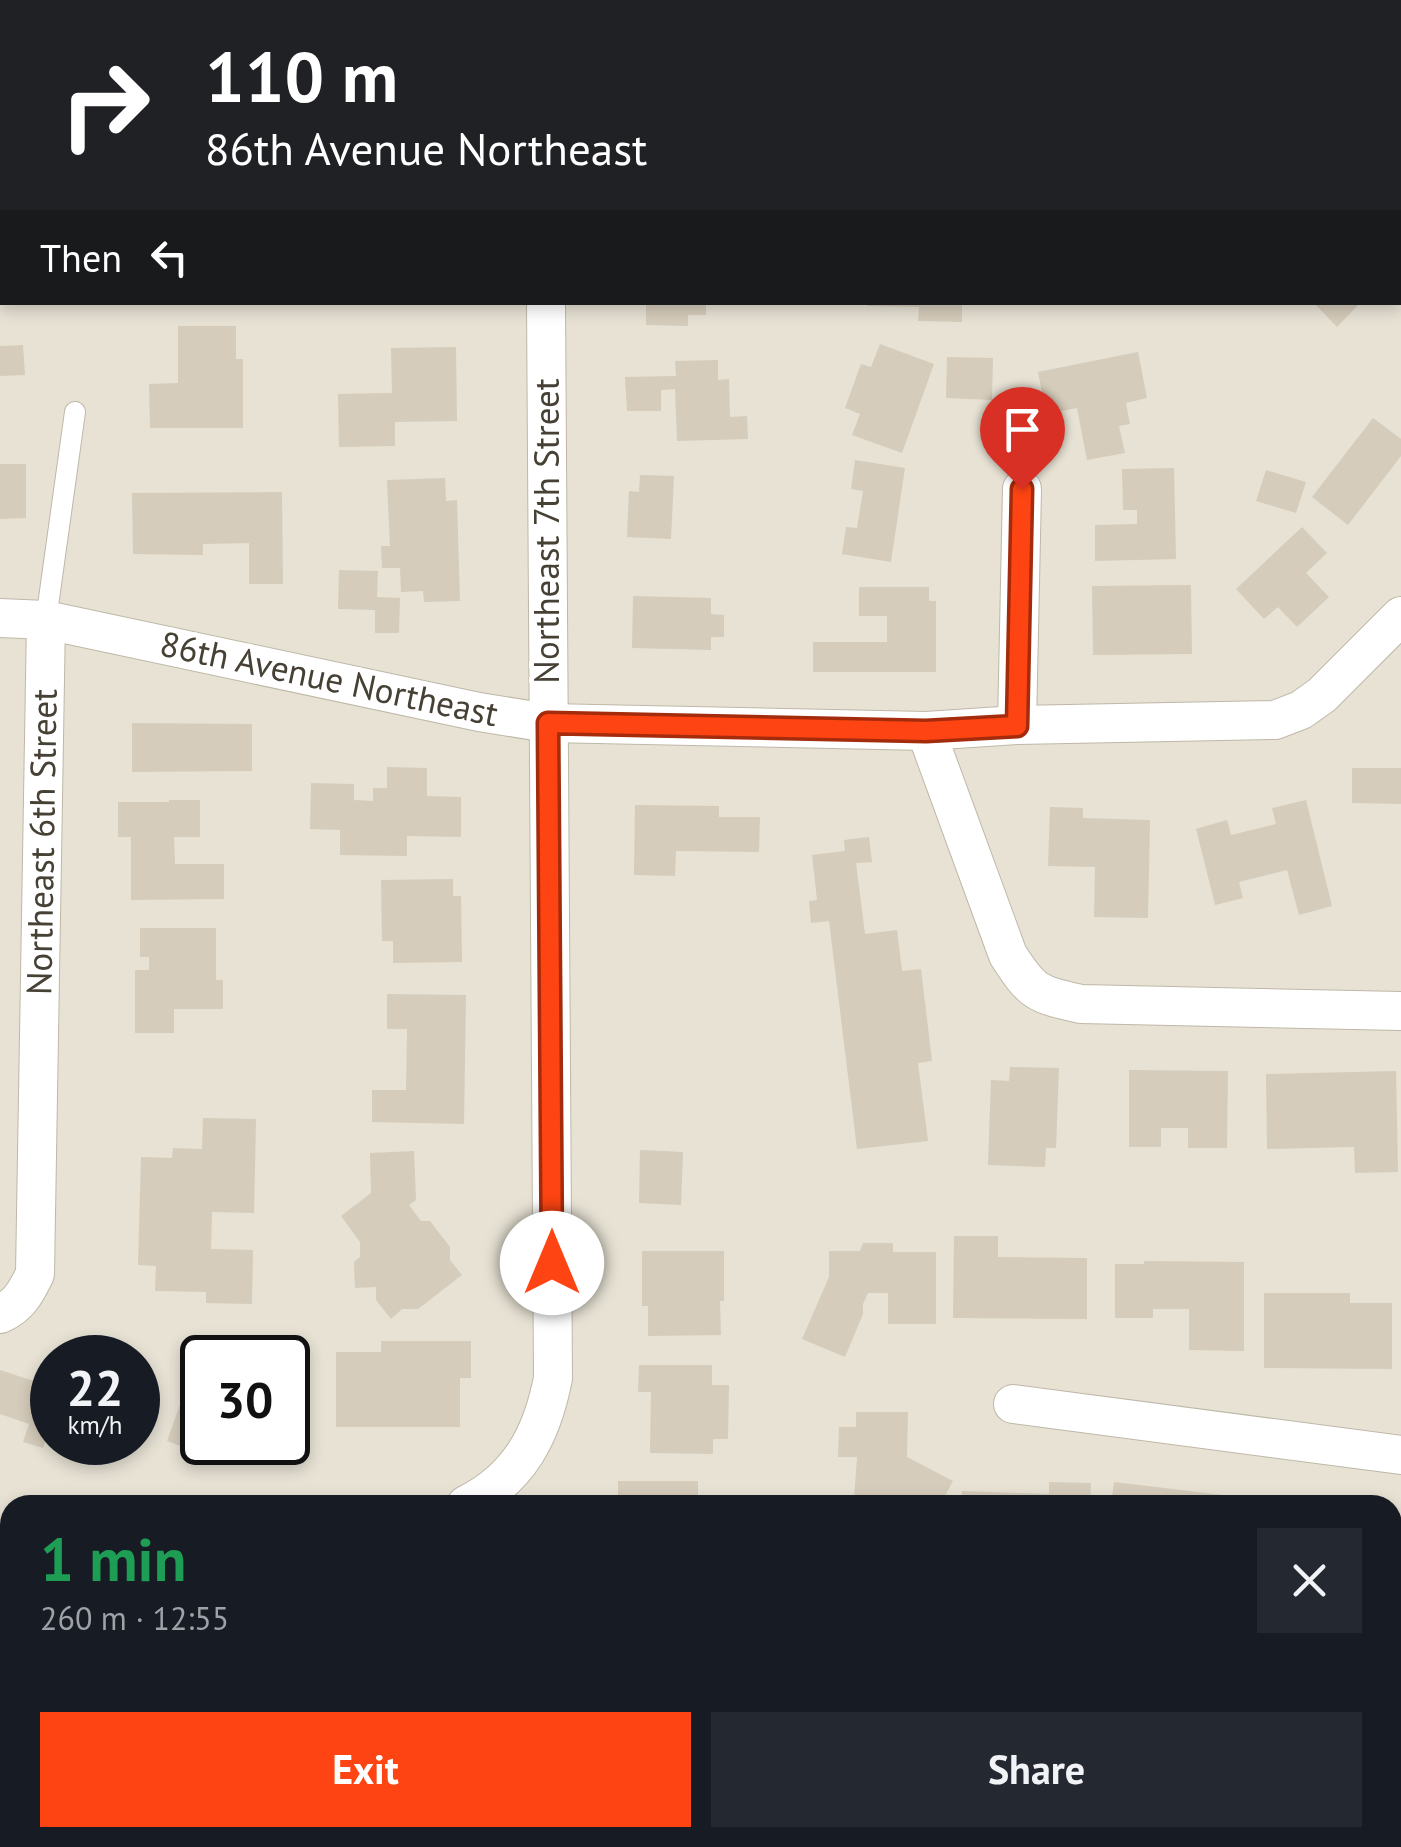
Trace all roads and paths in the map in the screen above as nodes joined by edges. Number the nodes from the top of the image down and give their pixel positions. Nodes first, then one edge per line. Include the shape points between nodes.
1 (546, 305) edge
2 (75, 412) dead end
3 (1022, 489) dead end
4 (1401, 616) edge
5 (0, 618) edge
6 (46, 620) junction
7 (548, 723) junction
8 (1017, 726) junction
9 (926, 731) junction
10 (1401, 1011) edge
11 (0, 1314) edge
12 (1013, 1404) dead end
13 (1401, 1455) edge
14 (487, 1495) edge

1 - 7 street, Northeast 7th Street
2 - 6 lane, Northeast 6th Street
3 - 8 street
4 - 8 street, 86th Avenue Northeast via 1322,695 1275,720
5 - 6 street, 86th Avenue Northeast
6 - 7 street, 86th Avenue Northeast
6 - 11 street, Northeast 6th Street via 35,1274 20,1300
7 - 9 street, 86th Avenue Northeast
7 - 14 street, Northeast 7th Street via 554,1378 531,1443
8 - 9 street, 86th Avenue Northeast
9 - 10 street via 1008,955 1026,983 1045,996 1081,1004
12 - 13 street

